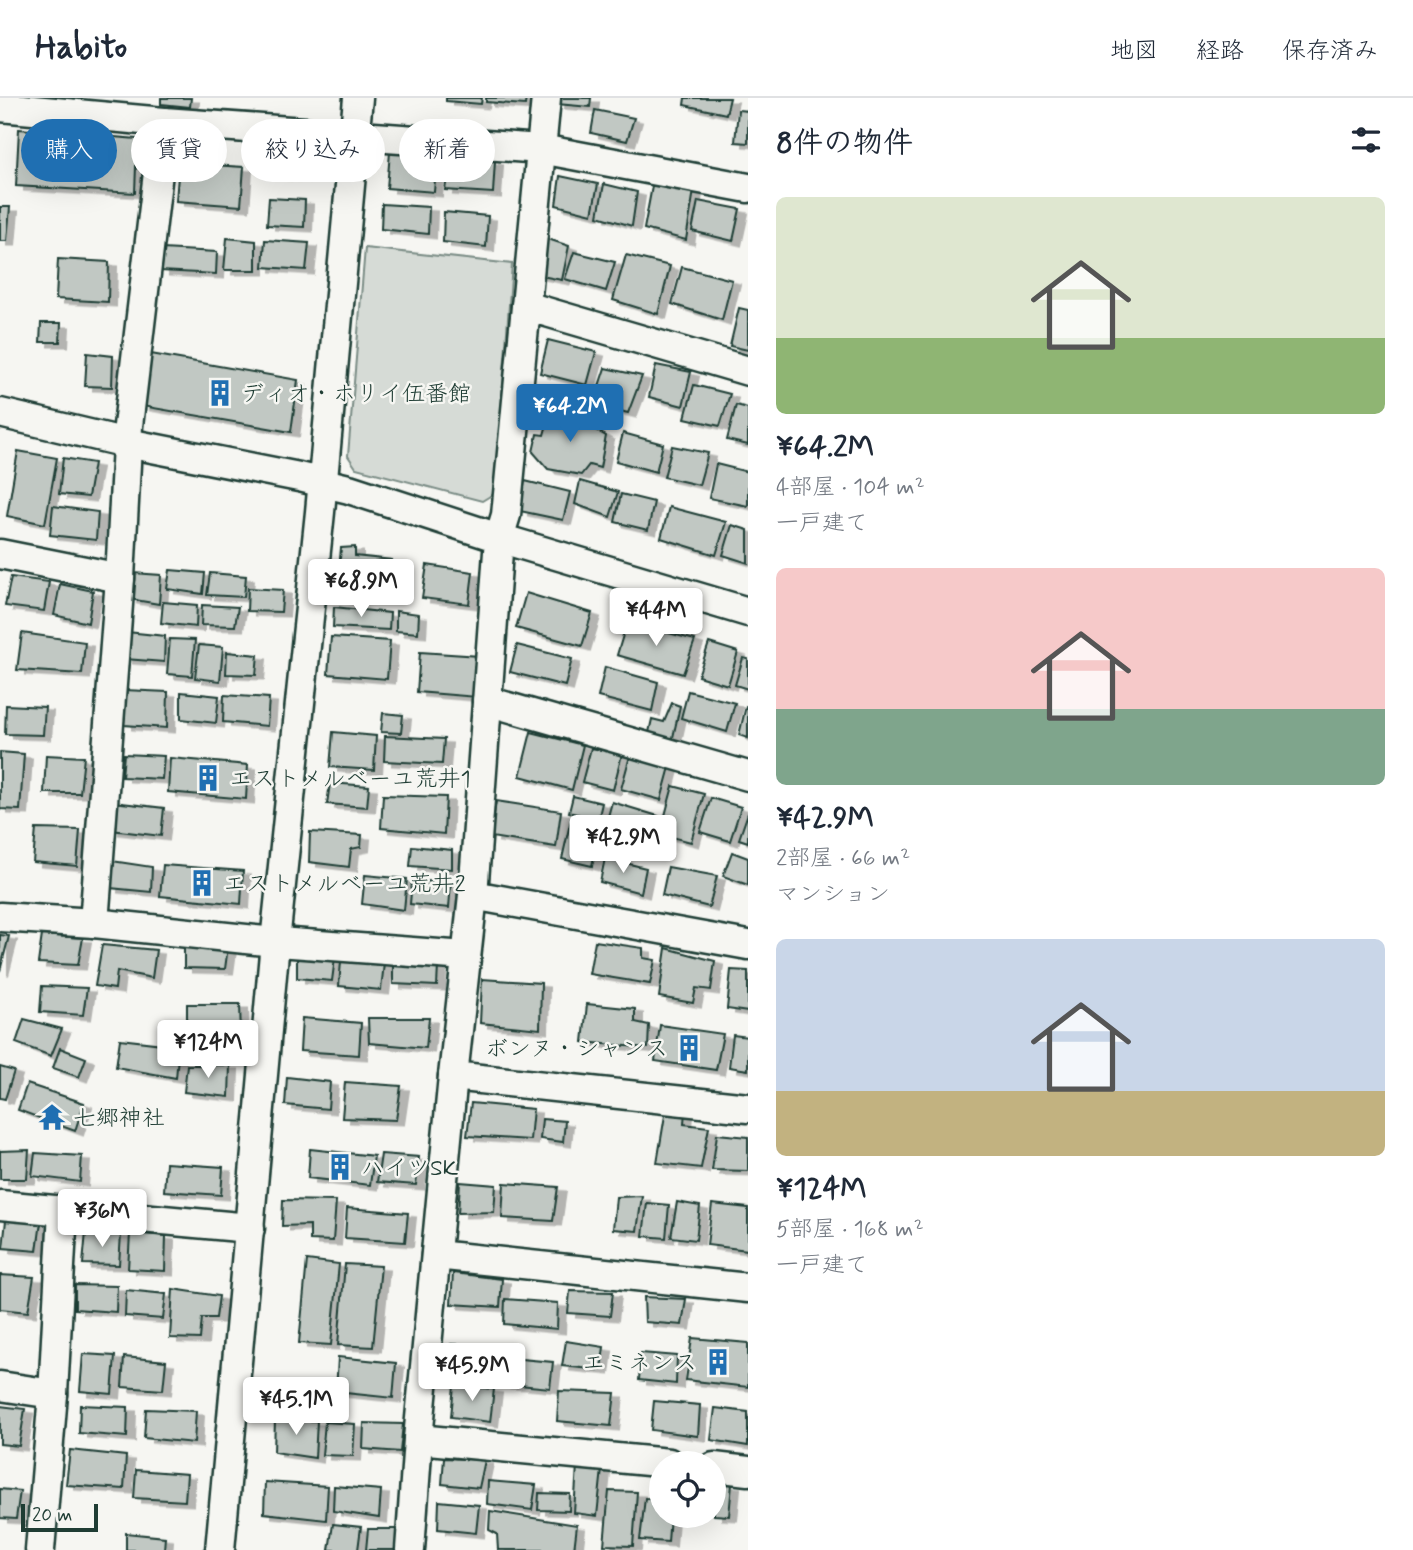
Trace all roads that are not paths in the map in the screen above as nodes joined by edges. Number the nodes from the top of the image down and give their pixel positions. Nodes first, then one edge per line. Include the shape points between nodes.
1 (358, 98) edge
2 (546, 98) edge
3 (0, 107) edge
4 (131, 119) edge
5 (356, 119) edge
6 (385, 136) edge
7 (541, 149) junction
8 (157, 182) edge
9 (350, 182) edge
10 (748, 188) edge
11 (526, 306) junction
12 (748, 371) edge
13 (0, 413) edge
14 (127, 443) junction
15 (323, 483) junction
16 (499, 538) junction
17 (0, 554) edge
18 (120, 578) junction
19 (748, 612) edge
20 (487, 701) junction
21 (748, 776) edge
22 (473, 895) junction
23 (0, 917) edge
24 (94, 923) junction
25 (275, 942) junction
26 (748, 945) edge
27 (466, 956) junction
28 (453, 1076) junction
29 (748, 1108) edge
30 (0, 1205) edge
31 (63, 1211) junction
32 (250, 1228) junction
33 (436, 1255) junction
34 (748, 1288) edge
35 (0, 1386) edge
36 (53, 1394) junction
37 (418, 1439) junction
38 (649, 1461) edge
39 (726, 1468) edge
40 (748, 1471) edge
41 (40, 1550) edge
42 (220, 1550) edge
43 (410, 1550) edge

1 - 5 street
2 - 7 street
3 - 4 street
6 - 7 street
7 - 10 street
7 - 11 street
8 - 14 street
9 - 15 street
11 - 12 street
11 - 16 street via 506,515
13 - 14 street
14 - 15 street
14 - 18 street
15 - 16 street
15 - 25 street
16 - 19 street
16 - 20 street
17 - 18 street
18 - 24 street
20 - 21 street
20 - 22 street
22 - 26 street
22 - 27 street
23 - 24 street
24 - 25 street
25 - 27 street
25 - 32 street
27 - 28 street
28 - 29 street
28 - 33 street
30 - 31 street
31 - 32 street
31 - 36 street
32 - 42 street
33 - 34 street
33 - 37 street
35 - 36 street
36 - 41 street
37 - 38 street
37 - 43 street
39 - 40 street

